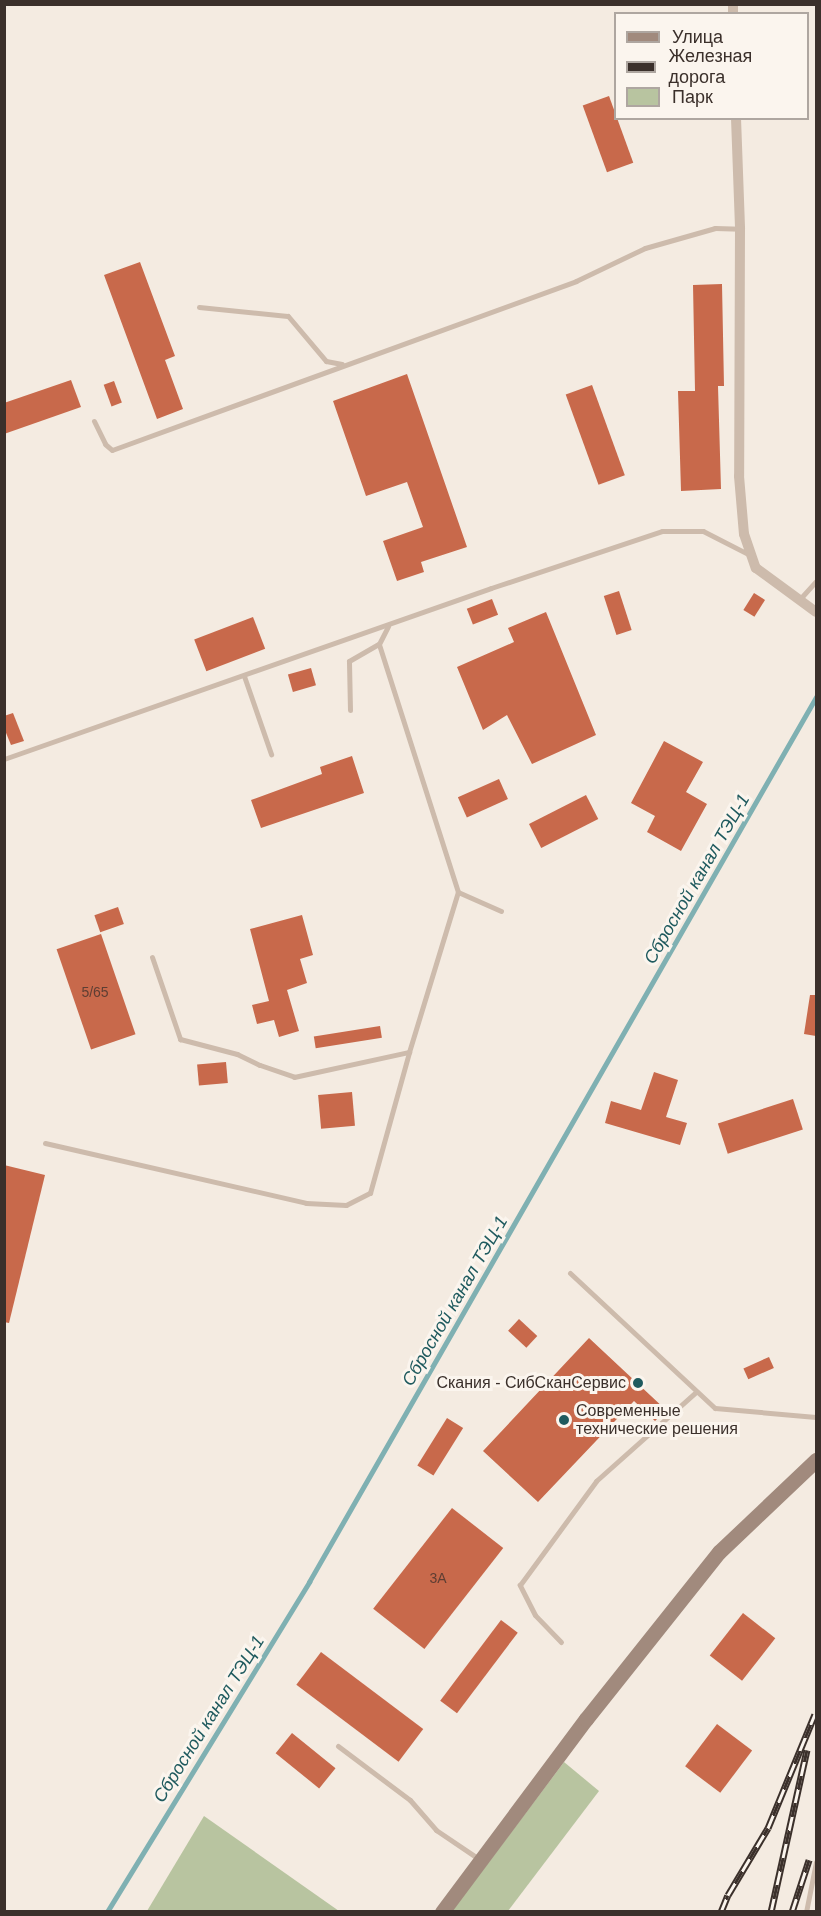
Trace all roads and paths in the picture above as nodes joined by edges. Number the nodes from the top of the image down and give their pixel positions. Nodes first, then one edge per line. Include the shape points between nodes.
1 (736, 120) edge
2 (740, 229) junction
3 (199, 307) dead end
4 (344, 364) junction
5 (93, 421) dead end
6 (751, 556) junction
7 (816, 581) edge
8 (799, 600) junction
9 (816, 612) edge
10 (388, 626) junction
11 (379, 644) junction
12 (244, 676) junction
13 (350, 710) dead end
14 (271, 754) dead end
15 (4, 759) edge
16 (458, 892) junction
17 (501, 910) dead end
18 (152, 957) dead end
19 (409, 1052) junction
20 (45, 1143) dead end
21 (570, 1273) dead end
22 (696, 1392) junction
23 (816, 1417) edge
24 (816, 1460) edge
25 (561, 1642) dead end
26 (338, 1746) dead end
27 (480, 1860) junction
28 (816, 1862) edge
29 (442, 1911) edge
30 (807, 1911) edge

1 - 2 street
2 - 4 lane via 714,228 645,248 576,281
2 - 6 street via 739,476 744,534
3 - 4 lane via 288,316 326,361
4 - 5 lane via 112,450
6 - 8 street via 756,568
6 - 10 lane via 704,531 662,531
7 - 8 lane
8 - 9 street
10 - 11 lane
10 - 12 lane
11 - 13 lane via 349,661
11 - 16 lane
12 - 14 lane
12 - 15 lane
16 - 17 lane
16 - 19 lane
18 - 19 lane via 180,1039 237,1054 294,1077
19 - 20 lane via 370,1192 346,1205 306,1203
21 - 22 lane
22 - 23 lane via 715,1408
22 - 25 lane via 596,1481 520,1585 535,1615
24 - 27 main road via 719,1552
26 - 27 lane via 410,1800 436,1830
27 - 29 main road
28 - 30 lane

